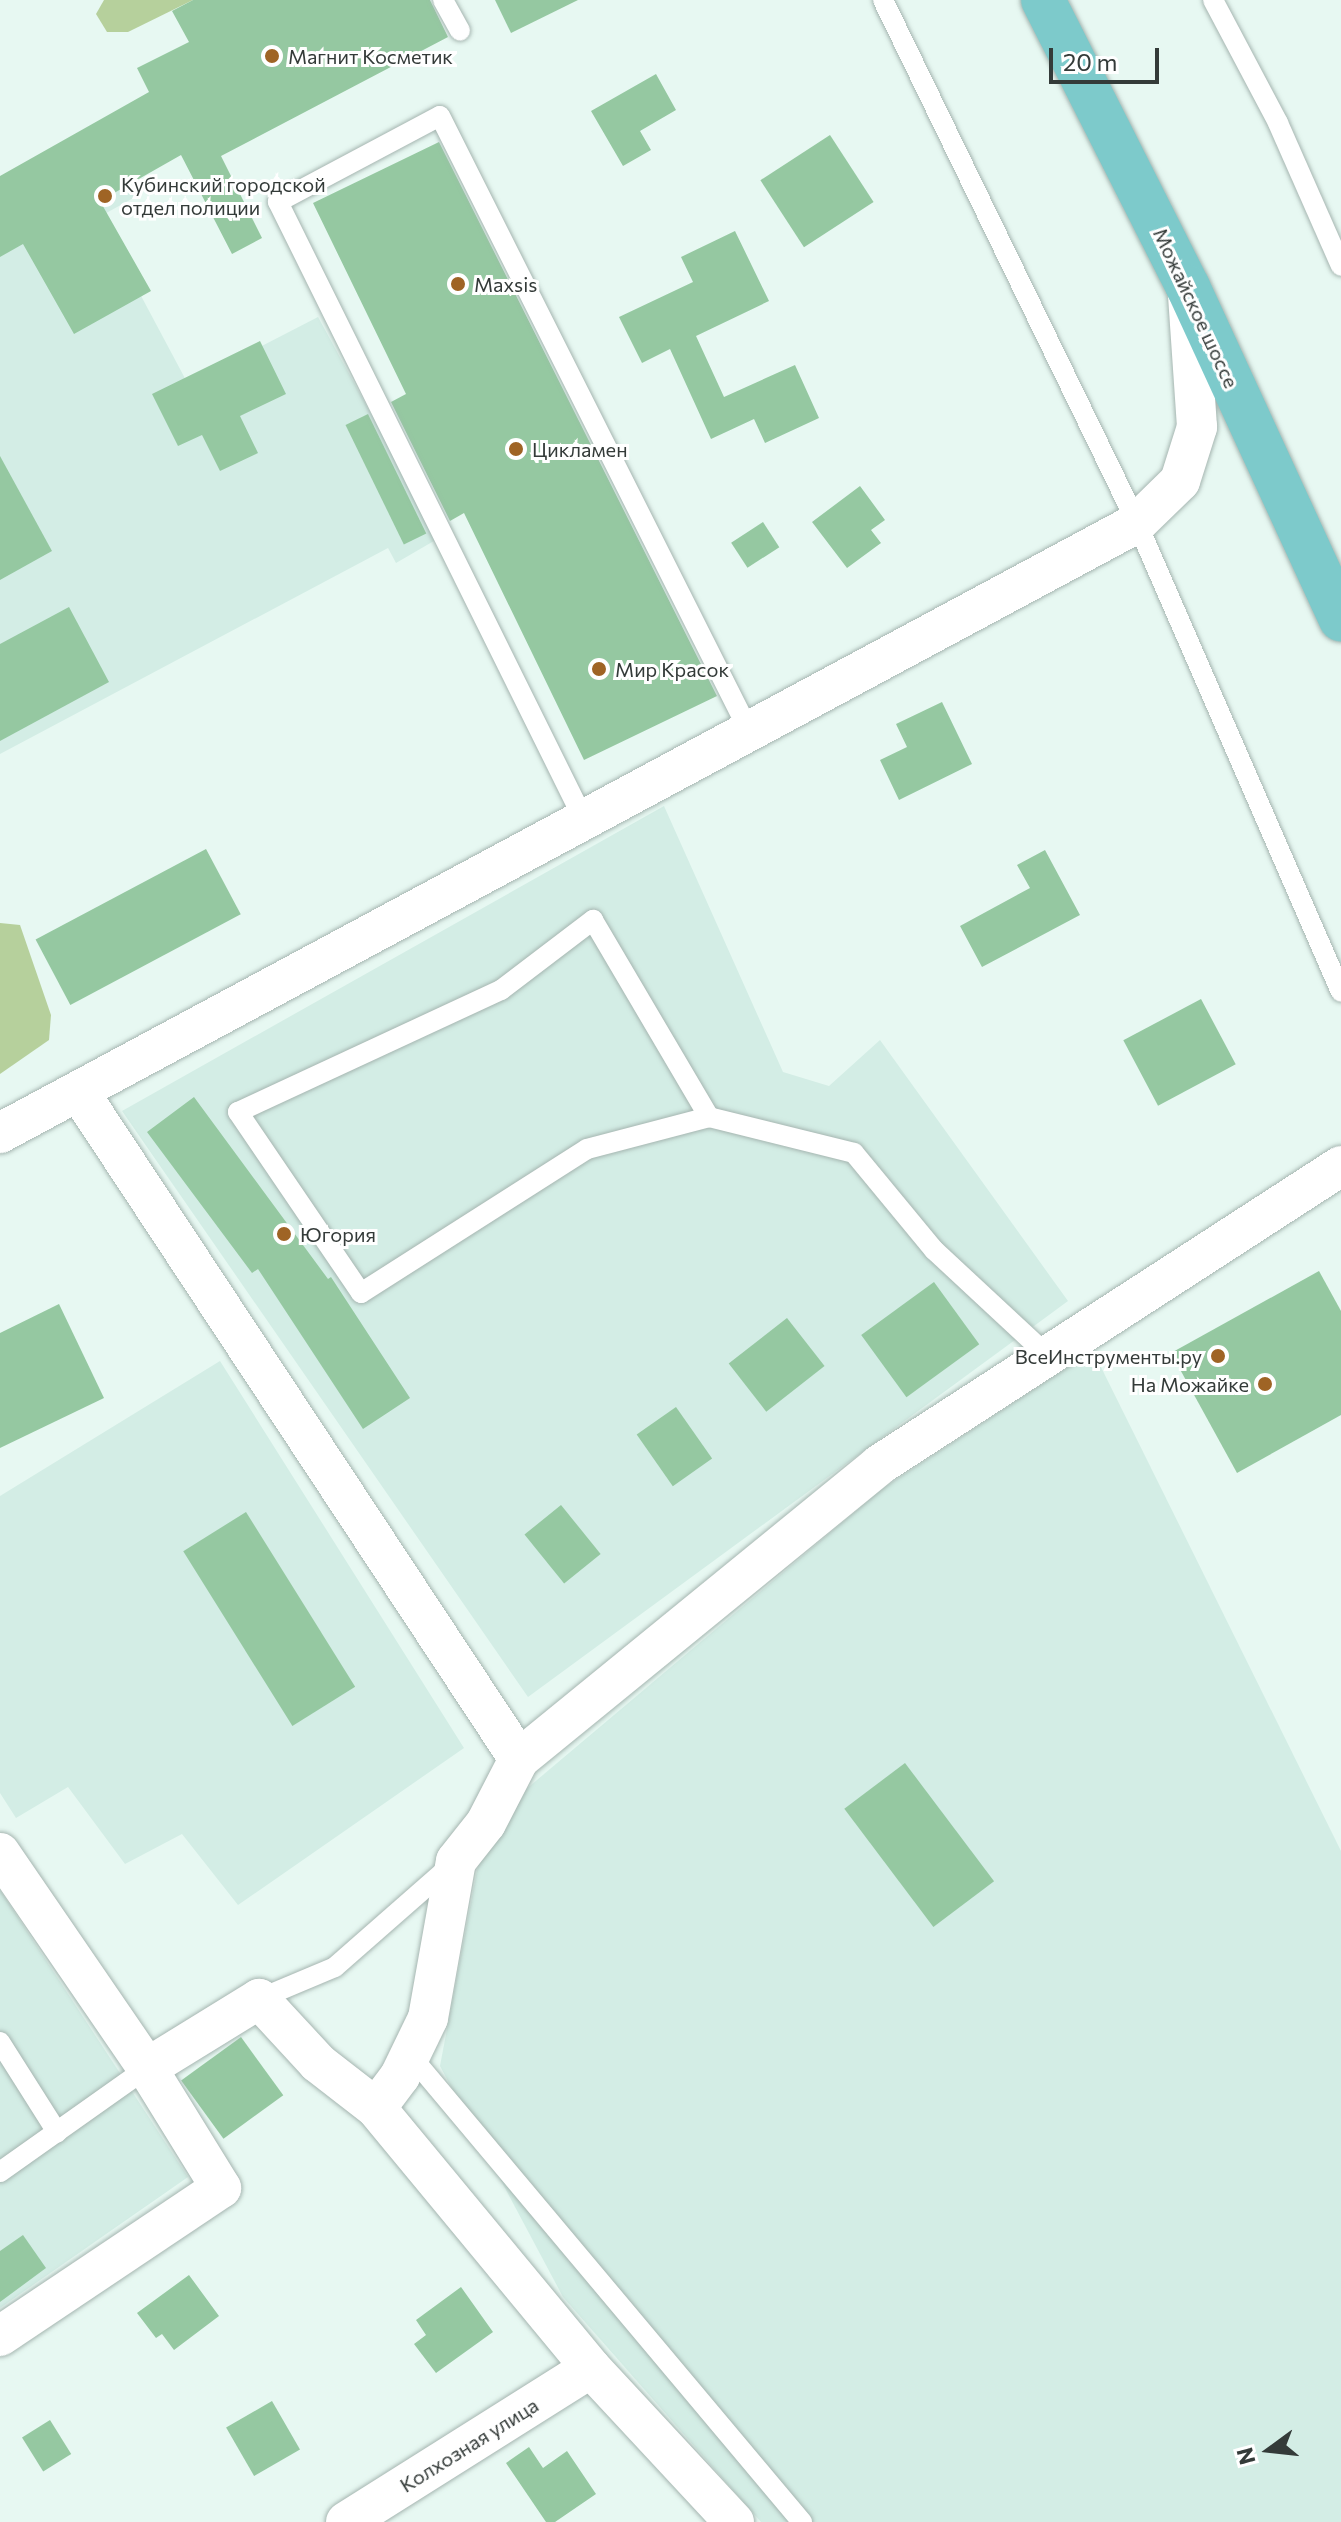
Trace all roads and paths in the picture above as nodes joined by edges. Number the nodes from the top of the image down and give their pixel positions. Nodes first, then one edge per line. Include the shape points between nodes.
1 (443, 0) edge
2 (883, 0) edge
3 (1043, 0) edge
4 (1213, 0) edge
5 (460, 31) dead end
6 (1341, 266) edge
7 (1188, 287) junction
8 (1137, 523) junction
9 (1341, 620) edge
10 (749, 731) junction
11 (584, 820) junction
12 (1341, 992) edge
13 (79, 1092) junction
14 (709, 1117) junction
15 (0, 1133) edge
16 (1341, 1166) edge
17 (1047, 1355) junction
18 (519, 1759) junction
19 (0, 1853) edge
20 (456, 1861) junction
21 (259, 1999) junction
22 (0, 2042) edge
23 (410, 2055) junction
24 (147, 2068) junction
25 (376, 2108) junction
26 (57, 2132) junction
27 (0, 2172) edge
28 (0, 2336) edge
29 (591, 2368) junction
30 (346, 2522) edge
31 (734, 2522) edge
32 (802, 2522) edge

1 - 5 lane
2 - 8 lane
3 - 7 main road, Можайское шоссе
4 - 6 lane via 1278,123
7 - 8 street via 1197,427 1180,481
7 - 9 main road, Можайское шоссе
8 - 10 street
8 - 12 lane
10 - 11 street
10 - 11 lane via 440,116 278,202
11 - 13 street
13 - 15 street
13 - 18 street
14 - 14 lane via 593,920 501,990 238,1112 361,1293 587,1149
14 - 17 lane via 854,1153 934,1250
16 - 17 street
17 - 18 street via 879,1465
18 - 20 street via 486,1823
19 - 24 street
20 - 21 lane via 335,1967
20 - 23 street via 428,2018
21 - 24 street
21 - 25 street via 318,2063
22 - 26 lane
23 - 25 street
23 - 32 lane
24 - 26 lane
24 - 28 street via 221,2188
25 - 29 street
26 - 27 lane
29 - 30 street, Колхозная улица
29 - 31 street

